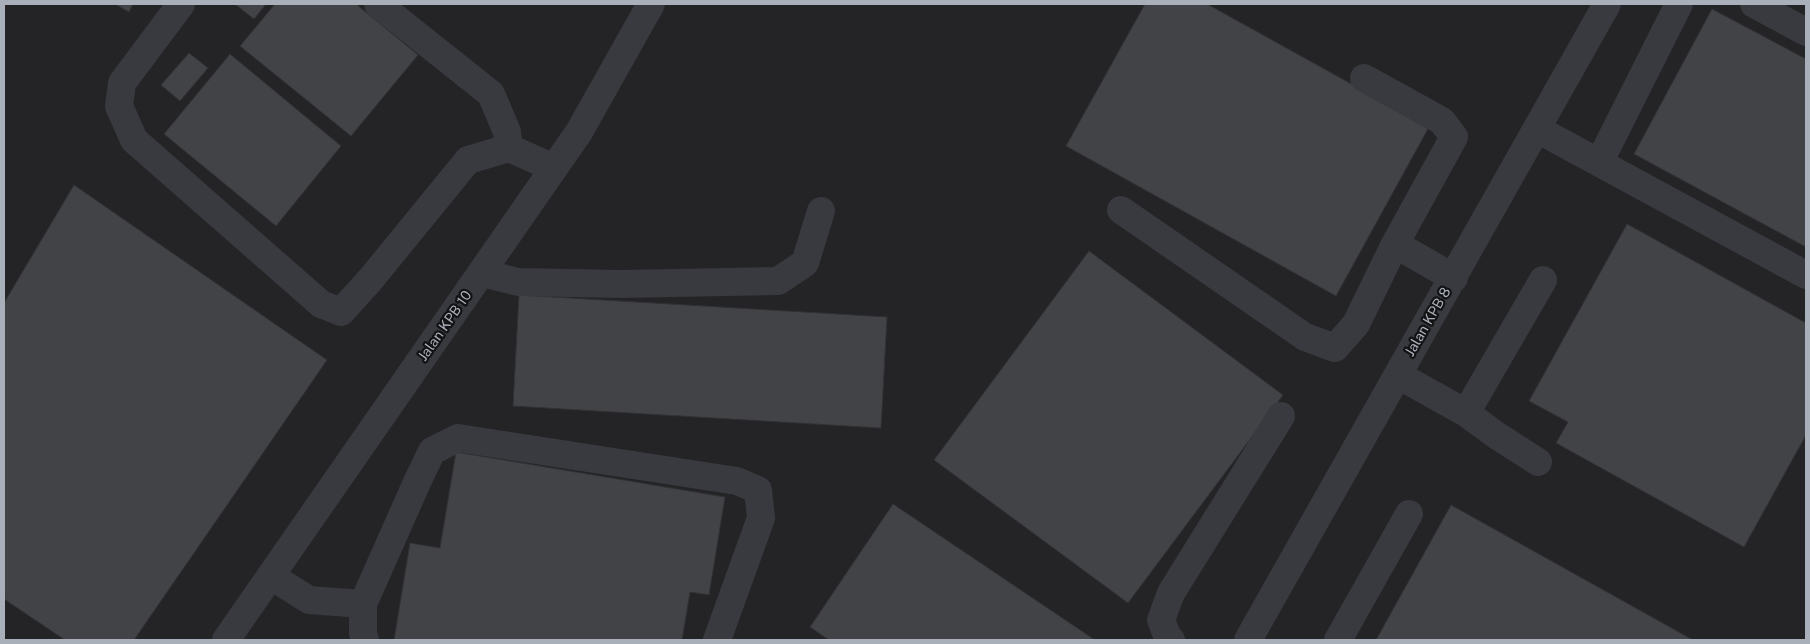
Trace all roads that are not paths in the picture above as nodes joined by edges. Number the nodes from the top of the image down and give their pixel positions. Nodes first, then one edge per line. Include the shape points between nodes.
1 (182, 4) edge
2 (378, 4) edge
3 (651, 4) edge
4 (1607, 4) edge
5 (1679, 4) edge
6 (1754, 4) edge
7 (1806, 32) edge
8 (1364, 78) dead end
9 (1538, 129) junction
10 (509, 148) junction
11 (1600, 161) junction
12 (554, 168) junction
13 (1121, 210) dead end
14 (821, 211) dead end
15 (1395, 244) junction
16 (482, 273) junction
17 (1806, 275) edge
18 (1454, 278) junction
19 (1543, 280) dead end
20 (1398, 375) junction
21 (1466, 413) junction
22 (1281, 416) dead end
23 (1538, 462) dead end
24 (1410, 514) dead end
25 (271, 576) junction
26 (363, 604) junction
27 (226, 640) edge
28 (365, 640) edge
29 (717, 640) edge
30 (1171, 640) edge
31 (1248, 640) edge
32 (1338, 640) edge

1 - 10 street via 122,83 119,106 134,140 321,304 341,312 468,160
2 - 10 street via 491,94 507,132
3 - 12 street, Jalan KPB 10
4 - 9 street, Jalan KPB 8
5 - 11 street
6 - 7 street
8 - 15 street via 1442,121 1454,136
9 - 11 street
9 - 18 street, Jalan KPB 8
10 - 12 street
11 - 17 street
12 - 16 street, Jalan KPB 10
13 - 15 street via 1305,337 1335,348 1356,324
14 - 16 street via 805,263 778,281 518,282
15 - 18 street
16 - 25 street, Jalan KPB 10
18 - 20 street, Jalan KPB 8
19 - 21 street
20 - 21 street
20 - 31 street, Jalan KPB 8
21 - 23 street
22 - 30 street via 1171,593 1162,620
24 - 32 street
25 - 26 street via 309,600
25 - 27 street, Jalan KPB 10
26 - 28 street
26 - 29 street via 432,451 458,438 737,481 758,490 761,518

